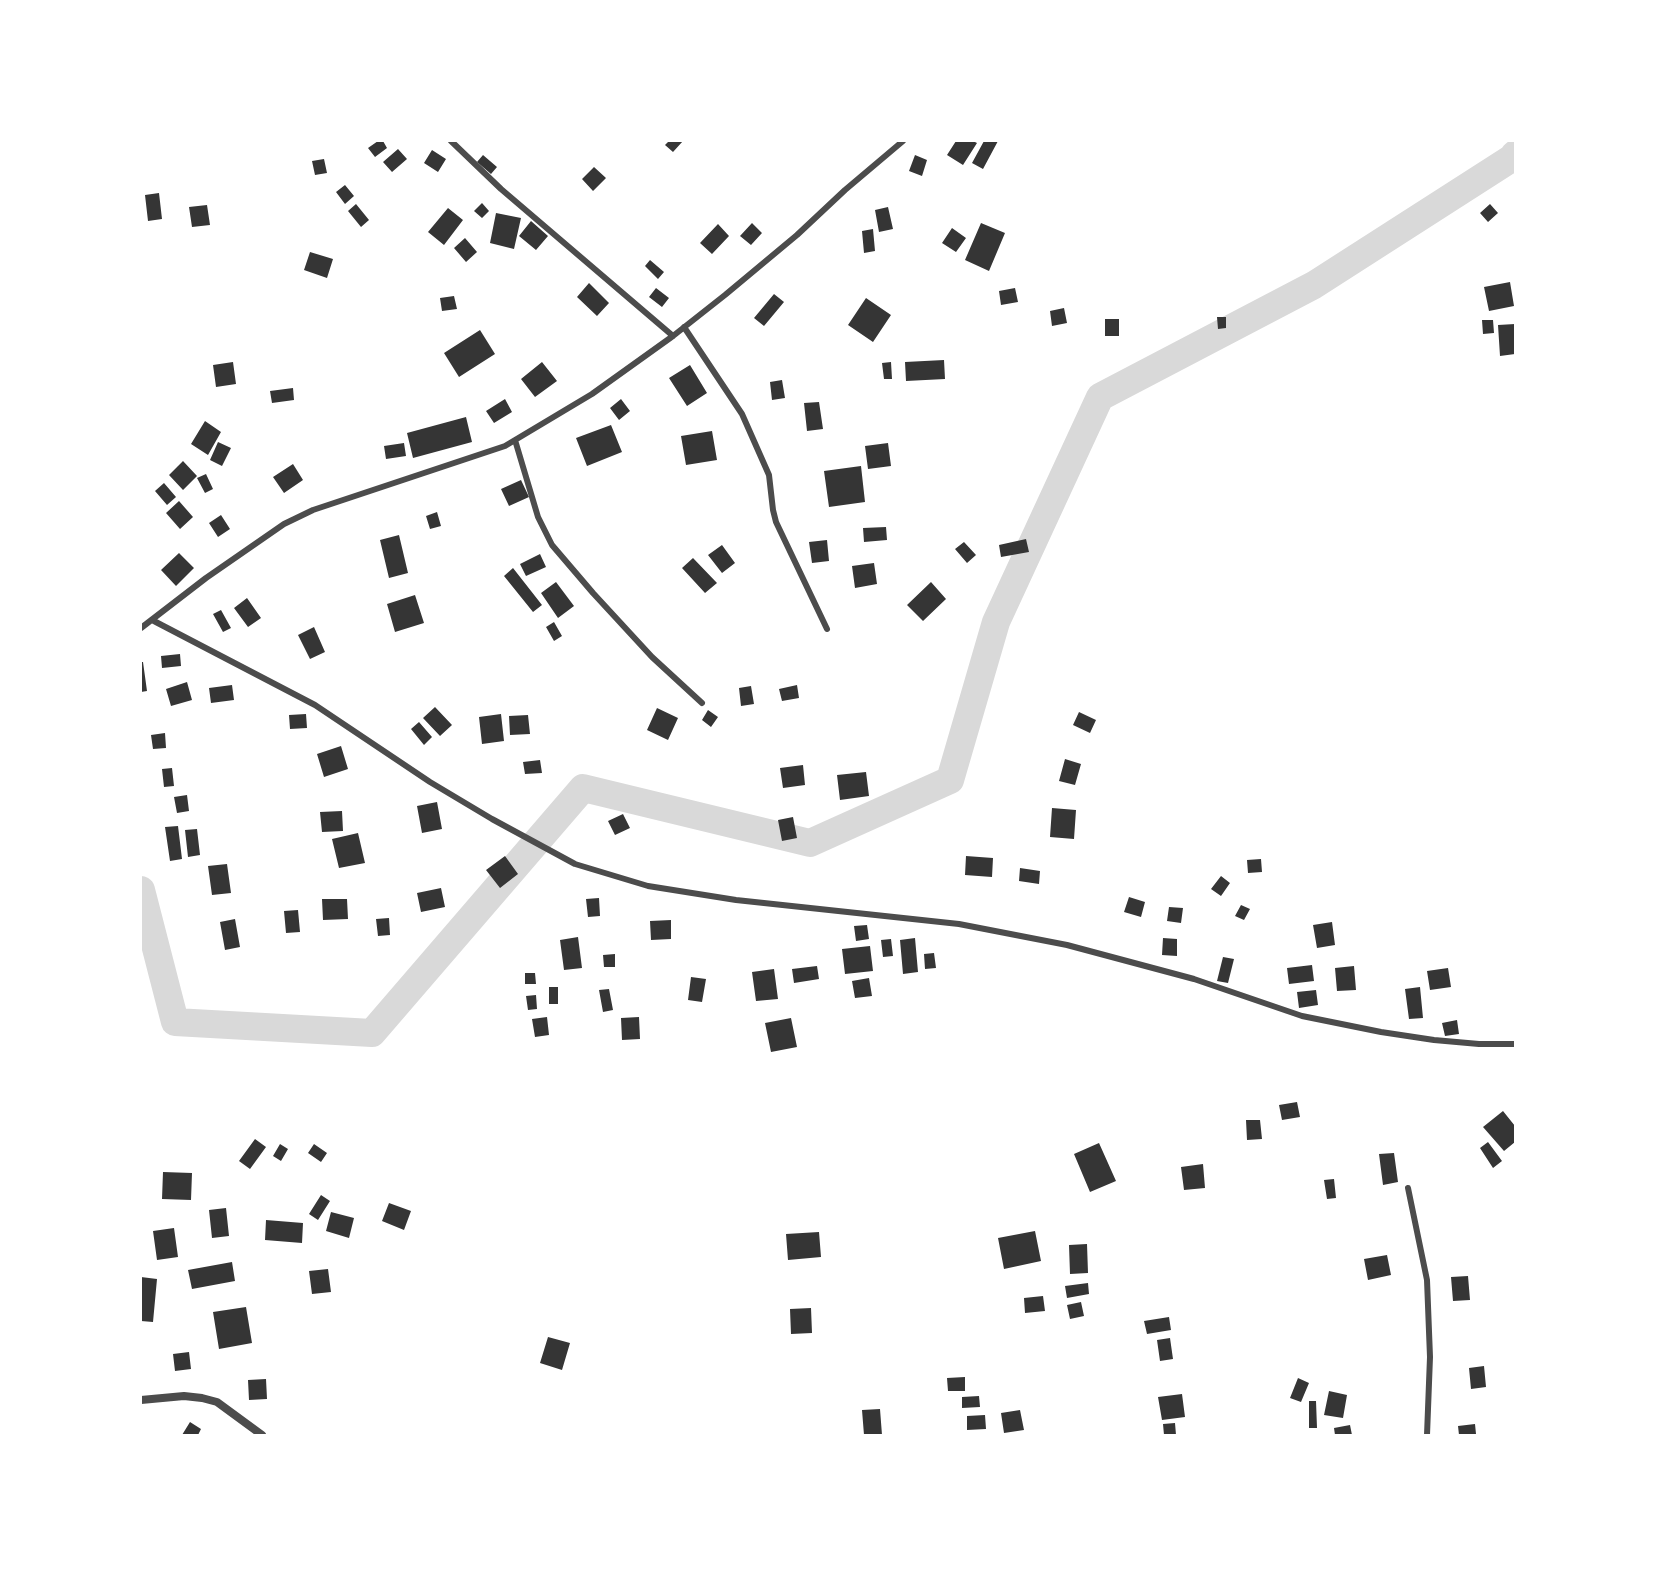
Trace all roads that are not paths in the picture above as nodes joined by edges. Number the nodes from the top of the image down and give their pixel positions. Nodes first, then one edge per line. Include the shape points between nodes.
1 (451, 141) edge
2 (903, 141) edge
3 (684, 327) junction
4 (673, 336) junction
5 (515, 440) junction
6 (152, 620) junction
7 (141, 628) edge
8 (828, 629) dead end
9 (702, 703) dead end
10 (1515, 1044) edge
11 (1408, 1188) dead end
12 (141, 1400) edge
13 (262, 1435) edge
14 (1427, 1435) edge

1 - 4 street via 501,189
2 - 3 street via 797,235
3 - 4 street
3 - 8 street via 747,424 769,475 774,516
4 - 5 street via 592,394
5 - 6 street via 294,519
5 - 9 street via 538,517 552,545 652,657
6 - 7 street
6 - 10 street via 315,705 430,782 575,864 648,886 736,900 959,924 1067,945 1194,980 1302,1016 1381,1032 1434,1040
11 - 14 street via 1427,1280
12 - 13 street via 184,1396 217,1402

